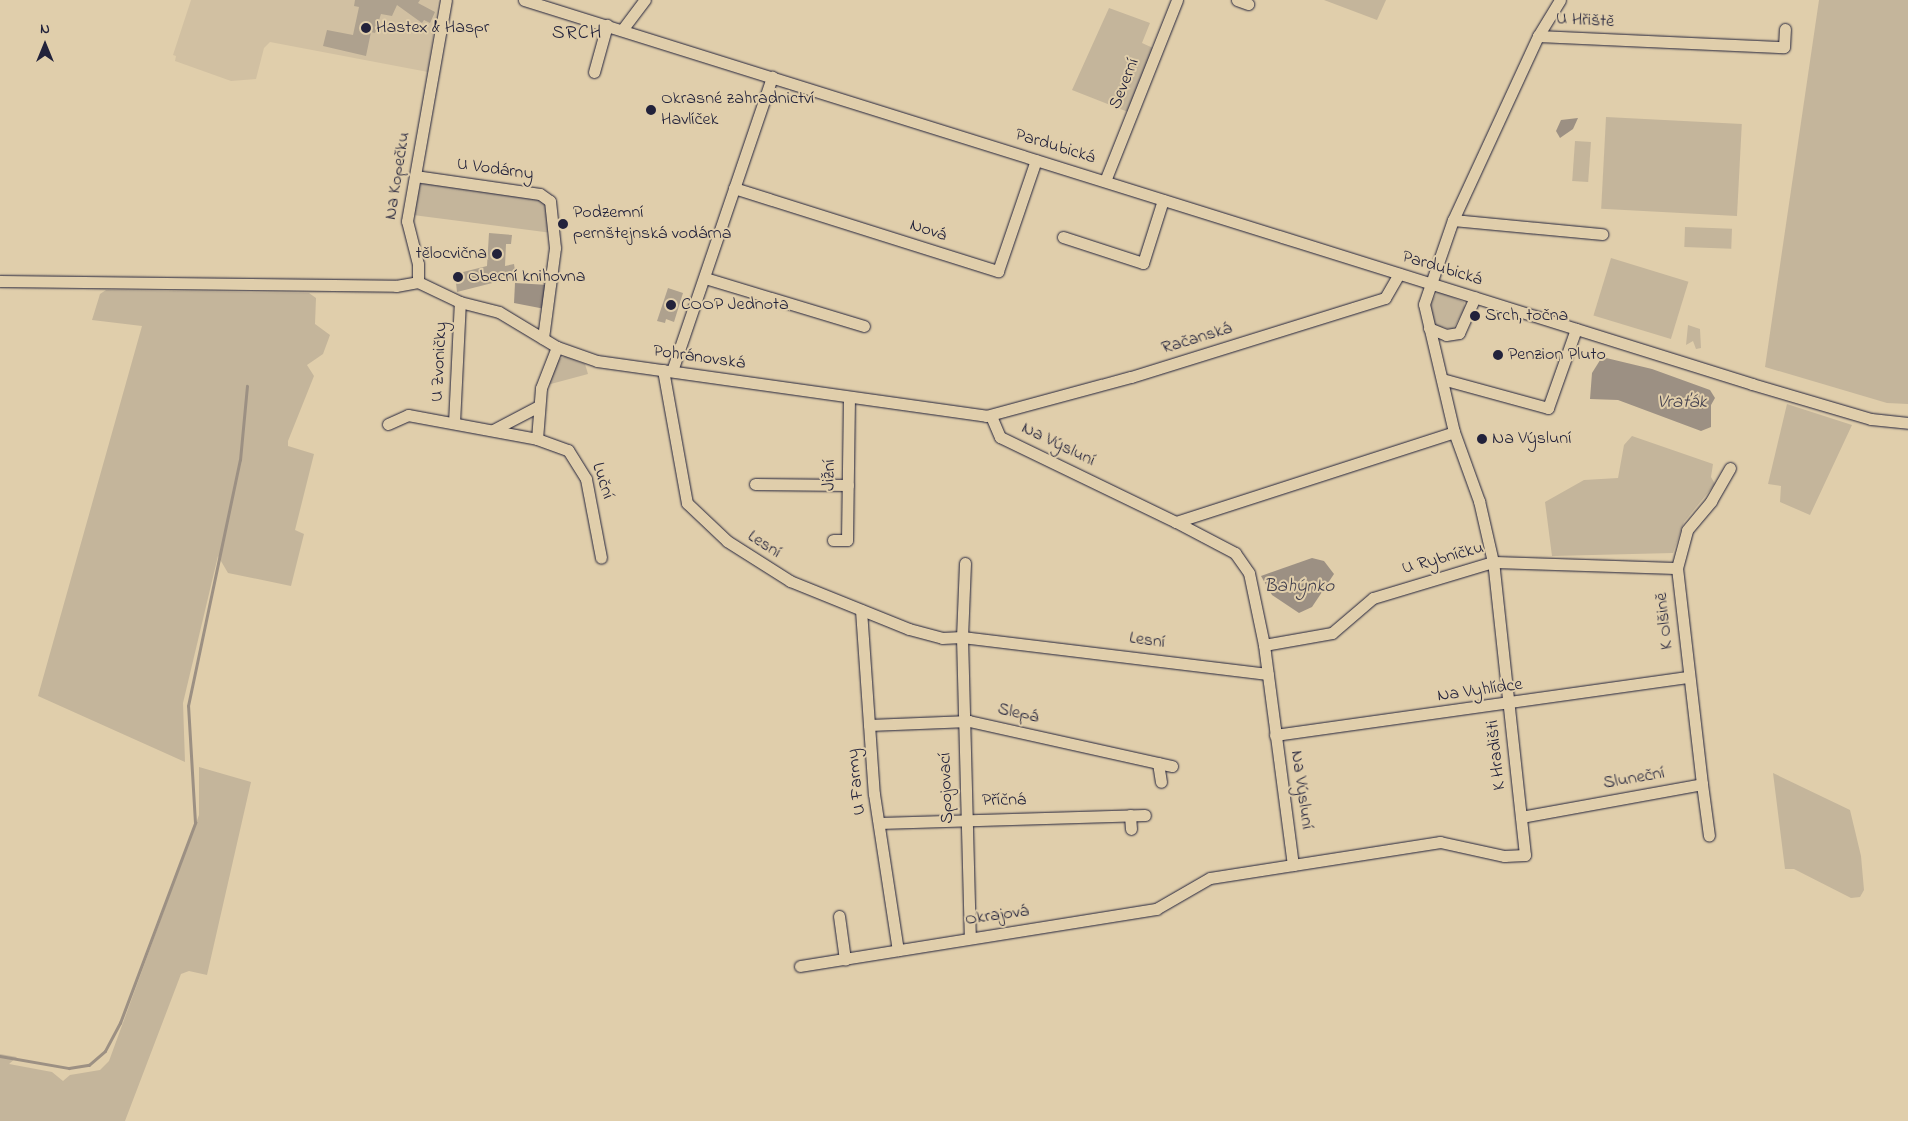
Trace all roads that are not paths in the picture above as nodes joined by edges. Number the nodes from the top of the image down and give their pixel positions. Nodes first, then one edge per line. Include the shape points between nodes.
1 (446, 0) edge
2 (524, 0) edge
3 (645, 0) edge
4 (1178, 0) edge
5 (1560, 0) edge
6 (607, 25) junction
7 (1785, 29) dead end
8 (622, 30) junction
9 (1538, 36) junction
10 (594, 72) dead end
11 (772, 76) junction
12 (1036, 160) junction
13 (415, 176) junction
14 (1105, 181) junction
15 (734, 188) junction
16 (1163, 200) junction
17 (1454, 220) junction
18 (1602, 234) dead end
19 (1063, 237) dead end
20 (1399, 274) junction
21 (705, 278) junction
22 (0, 282) edge
23 (418, 282) junction
24 (1430, 284) junction
25 (1475, 297) junction
26 (460, 302) junction
27 (864, 326) dead end
28 (1429, 328) junction
29 (1576, 329) junction
30 (543, 338) junction
31 (557, 347) junction
32 (667, 370) junction
33 (1442, 379) junction
34 (849, 397) junction
35 (539, 406) junction
36 (991, 416) junction
37 (1908, 423) edge
38 (388, 424) dead end
39 (454, 424) junction
40 (492, 430) junction
41 (1454, 432) junction
42 (537, 440) junction
43 (1730, 468) dead end
44 (755, 484) dead end
45 (848, 485) junction
46 (1176, 522) junction
47 (833, 540) dead end
48 (601, 558) dead end
49 (1493, 562) junction
50 (965, 563) dead end
51 (1677, 568) junction
52 (861, 610) junction
53 (962, 637) junction
54 (1264, 645) junction
55 (1268, 674) junction
56 (1689, 677) junction
57 (1510, 704) junction
58 (962, 722) junction
59 (869, 725) junction
60 (1275, 736) junction
61 (1158, 763) junction
62 (1172, 766) dead end
63 (1161, 782) dead end
64 (1702, 784) junction
65 (1130, 815) junction
66 (1145, 815) dead end
67 (1521, 817) junction
68 (966, 820) junction
69 (879, 823) junction
70 (1131, 829) dead end
71 (1708, 836) dead end
72 (1294, 865) junction
73 (839, 916) dead end
74 (970, 937) junction
75 (898, 950) junction
76 (845, 960) junction
77 (800, 966) dead end

1 - 13 street, Na Kopečku
2 - 6 street, Pardubická
3 - 8 street
4 - 14 street, Severní
5 - 9 street
6 - 8 street, Pardubická
6 - 10 street
7 - 9 street, U Hřiště via 1784,47
8 - 11 street, Pardubická
9 - 17 street, U Hřiště
11 - 12 street, Pardubická
11 - 15 street
12 - 14 street, Pardubická
12 - 15 street, Nová via 998,271
13 - 23 street, Na Kopečku via 407,230 418,264
13 - 30 street, U Vodárny via 540,194 550,201 555,248
14 - 16 street, Pardubická
15 - 21 street
16 - 19 street via 1143,263
16 - 20 street, Pardubická
17 - 18 street
17 - 24 street, U Hřiště
20 - 24 street, Pardubická
20 - 36 street, Račanská via 1385,298 1131,378
21 - 27 street
21 - 32 street
22 - 23 street via 406,286
23 - 26 street, Pohránovská
24 - 25 street, Pardubická
24 - 28 street via 1424,307
25 - 28 street via 1459,332 1446,335
25 - 29 street, Pardubická
26 - 30 street, Pohránovská via 499,312
26 - 39 street, U Zvoničky
28 - 33 street
29 - 33 street via 1548,408
29 - 37 street, Pardubická via 1871,419
30 - 31 street, Pohránovská
31 - 32 street, Pohránovská via 597,361
31 - 35 street via 544,378
32 - 34 street, Pohránovská
32 - 52 street, Lesní via 687,503 757,564
33 - 41 street
34 - 36 street, Pohránovská
34 - 45 street, Jižní
35 - 40 street
35 - 42 street
36 - 46 street, Na Výsluní via 1000,437
38 - 39 street, U Zvoničky via 408,415
39 - 40 street, U Zvoničky
40 - 42 street, U Zvoničky
41 - 46 street
41 - 49 street via 1479,501
42 - 48 street, Luční via 574,456 586,480
43 - 51 street, K Olšině via 1711,501 1687,530
44 - 45 street
45 - 47 street, Jižní via 847,540
46 - 54 street, Na Výsluní via 1240,558 1248,573
49 - 51 street, U Rybníčku
49 - 54 street, U Rybníčku via 1373,598 1332,633
49 - 57 street, K Hradišti
50 - 53 street
51 - 56 street, K Olšině
52 - 53 street, Lesní via 942,638
52 - 59 street, U Farmy
53 - 55 street, Lesní
53 - 58 street, Spojovací
54 - 55 street, Na Výsluní
55 - 60 street, Na Výsluní
56 - 57 street, Na Vyhlídce
56 - 64 street, K Olšině
57 - 60 street, Na Vyhlídce
57 - 67 street, K Hradišti
58 - 59 street, Slepá
58 - 61 street, Slepá
58 - 68 street, Spojovací
59 - 69 street, U Farmy
60 - 72 street, Na Výsluní
61 - 62 street, Slepá
61 - 63 street
64 - 67 street, Sluneční
64 - 71 street
65 - 66 street, Příčná
65 - 68 street, Příčná
65 - 70 street
67 - 72 street, K Hradišti via 1524,855 1504,856 1440,842
68 - 69 street, Příčná
68 - 74 street, Spojovací
69 - 75 street, U Farmy
72 - 74 street, Okrajová via 1210,878 1156,909
73 - 76 street
74 - 75 street, Okrajová
75 - 76 street, Okrajová
76 - 77 street, Okrajová

